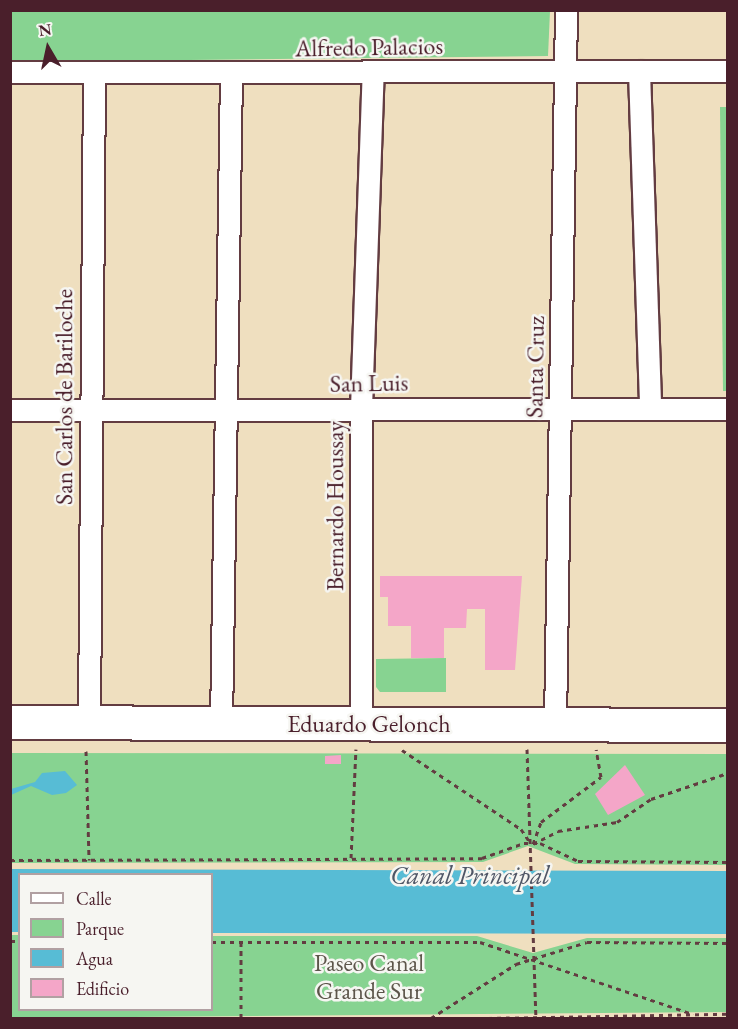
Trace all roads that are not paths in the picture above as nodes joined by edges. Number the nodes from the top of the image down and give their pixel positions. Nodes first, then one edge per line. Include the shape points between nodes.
1 (566, 10) edge
2 (565, 69) junction
3 (639, 71) junction
4 (728, 71) edge
5 (10, 72) edge
6 (94, 72) junction
7 (373, 72) junction
8 (231, 75) junction
9 (650, 405) junction
10 (560, 406) junction
11 (361, 408) junction
12 (728, 409) edge
13 (10, 410) edge
14 (224, 410) junction
15 (88, 411) junction
16 (10, 722) edge
17 (221, 724) junction
18 (555, 724) junction
19 (728, 725) edge
20 (358, 736) junction
21 (88, 737) junction

1 - 2 street, Santa Cruz
2 - 3 street, Alfredo Palacios
2 - 7 street, Alfredo Palacios
2 - 10 street, Santa Cruz
3 - 4 street, Alfredo Palacios
3 - 9 street
5 - 6 street, Alfredo Palacios
6 - 8 street, Alfredo Palacios
6 - 15 street, San Carlos de Bariloche
7 - 8 street, Alfredo Palacios
7 - 11 street, Bernardo Houssay
8 - 14 street
9 - 10 street, San Luis
9 - 12 street, San Luis
10 - 11 street, San Luis
10 - 18 street, Santa Cruz
11 - 14 street, San Luis
11 - 20 street, Bernardo Houssay
13 - 15 street, San Luis
14 - 15 street, San Luis
14 - 17 street
15 - 21 street, San Carlos de Bariloche
16 - 21 main road, Eduardo Gelonch
17 - 20 main road, Eduardo Gelonch
17 - 21 main road, Eduardo Gelonch
18 - 19 main road, Eduardo Gelonch
18 - 20 main road, Eduardo Gelonch

